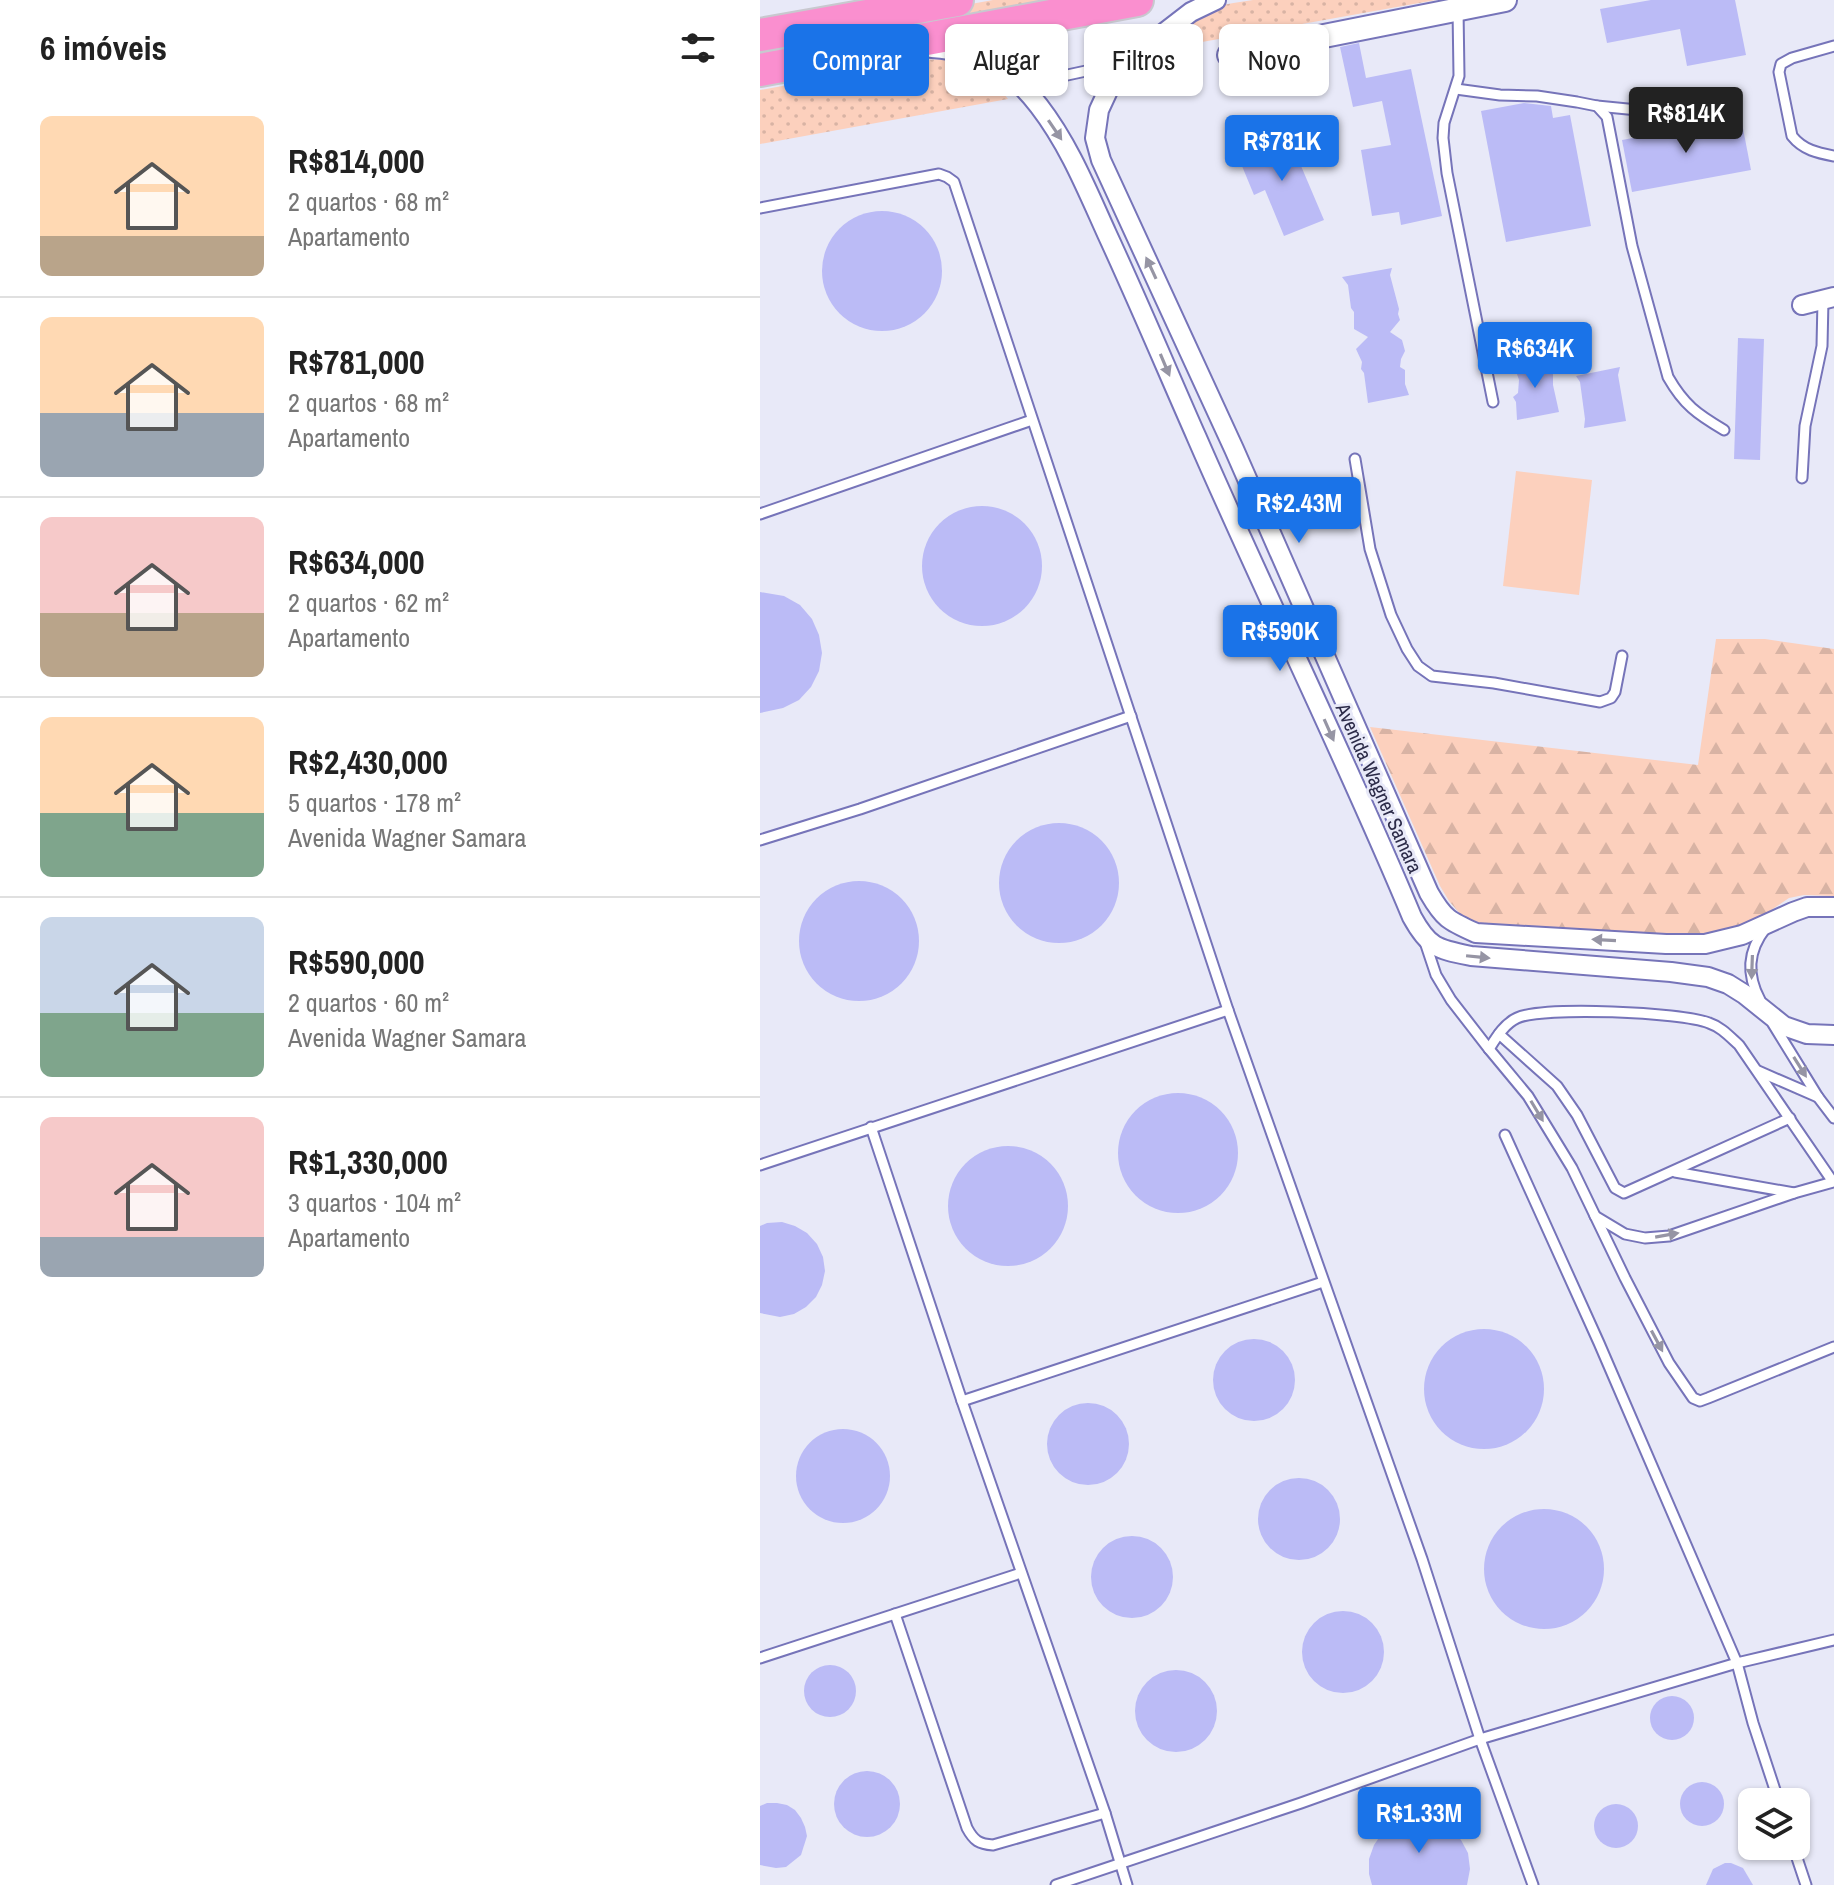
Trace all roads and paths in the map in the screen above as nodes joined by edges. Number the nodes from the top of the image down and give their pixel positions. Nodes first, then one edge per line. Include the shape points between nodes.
1 (957, 0) edge
2 (1137, 0) edge
3 (1216, 0) edge
4 (1505, 0) edge
5 (1458, 9) junction
6 (1175, 24) edge
7 (760, 35) edge
8 (1329, 35) edge
9 (929, 39) edge
10 (1834, 46) edge
11 (784, 66) edge
12 (760, 70) edge
13 (1456, 89) junction
14 (1030, 96) edge
15 (1106, 96) edge
16 (1597, 106) junction
17 (1735, 111) dead end
18 (1834, 156) edge
19 (760, 208) edge
20 (1829, 298) edge
21 (1802, 305) dead end
22 (1493, 402) dead end
23 (1032, 420) junction
24 (1724, 430) dead end
25 (1355, 459) dead end
26 (1802, 478) dead end
27 (760, 514) edge
28 (1622, 656) dead end
29 (1131, 716) junction
30 (760, 840) edge
31 (1834, 907) edge
32 (1771, 922) junction
33 (1424, 939) junction
34 (1228, 1010) junction
35 (1768, 1014) junction
36 (1499, 1034) junction
37 (1834, 1035) edge
38 (1489, 1049) junction
39 (1758, 1071) junction
40 (1818, 1097) junction
41 (1790, 1118) junction
42 (1834, 1118) edge
43 (871, 1127) junction
44 (1505, 1135) dead end
45 (760, 1165) edge
46 (1675, 1172) junction
47 (1834, 1182) edge
48 (1794, 1193) junction
49 (1595, 1216) junction
50 (1323, 1282) junction
51 (1834, 1347) edge
52 (962, 1401) junction
53 (1021, 1573) junction
54 (895, 1614) junction
55 (1834, 1640) edge
56 (760, 1658) edge
57 (1737, 1663) junction
58 (1480, 1739) junction
59 (1774, 1788) edge
60 (1105, 1813) junction
61 (1798, 1860) edge
62 (1120, 1863) junction
63 (1056, 1885) edge
64 (1127, 1885) edge
65 (1533, 1885) edge
66 (1806, 1885) edge

1 - 7 highway
2 - 9 highway
3 - 6 street, Avenida Wagner Samara
4 - 5 street
5 - 8 street
5 - 13 lane
10 - 18 lane via 1792,58 1779,72 1792,136 1807,149
11 - 12 highway
13 - 16 lane
13 - 22 lane via 1444,123 1447,173
14 -> 33 street, Avenida Wagner Samara via 1070,152
32 -> 15 street, Avenida Wagner Samara via 1705,944 1666,944 1476,933 1440,912 1101,160 1095,138
16 - 17 lane
16 - 24 lane via 1607,117 1632,246 1668,377 1700,416
19 - 23 lane via 939,174 954,182
20 - 21 street
20 - 26 lane via 1805,426
23 - 27 lane
23 - 29 lane
25 - 28 lane via 1370,549 1391,615 1418,666 1432,676 1600,702 1615,692
29 - 30 lane
29 - 34 lane
31 - 32 street, Avenida Wagner Samara via 1807,907
32 -> 35 lane via 1757,940 1750,963 1753,987
33 -> 35 street via 1445,951 1471,956 1708,977 1728,984
33 - 38 lane via 1436,975
34 - 43 lane
34 - 50 lane
35 - 37 street via 1807,1034
35 -> 40 lane
36 - 38 lane
36 - 39 lane via 1512,1020 1539,1013 1642,1013 1706,1021 1739,1045
36 - 46 lane via 1557,1086 1619,1192
38 -> 49 lane via 1528,1096
39 - 40 lane
39 - 41 lane
40 - 42 lane
41 - 46 lane
41 - 47 lane
43 - 45 lane
43 - 52 lane
44 - 57 lane
46 - 48 lane
47 - 48 lane
49 -> 48 lane via 1625,1234 1669,1236
49 -> 51 lane via 1669,1363 1697,1400
50 - 52 lane
50 - 58 lane
52 - 53 lane
53 - 54 lane
53 - 60 lane
54 - 56 lane
54 - 60 lane via 973,1839 993,1845
55 - 57 lane
57 - 58 lane
57 - 59 lane
58 - 62 lane
58 - 65 lane
60 - 62 lane
61 - 66 lane
62 - 63 lane
62 - 64 lane

